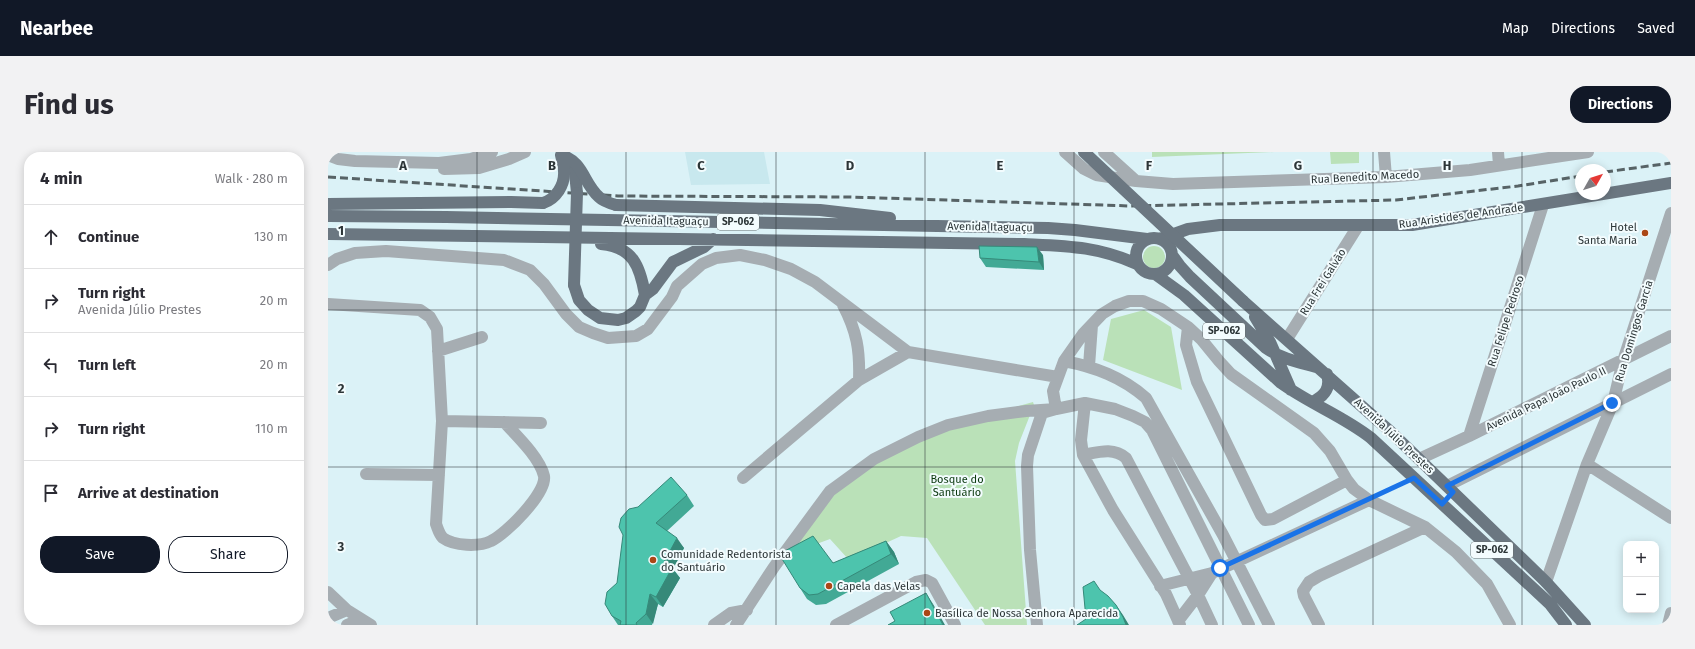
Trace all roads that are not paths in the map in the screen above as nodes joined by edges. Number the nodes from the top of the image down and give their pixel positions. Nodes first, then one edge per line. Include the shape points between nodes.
1 (492, 152) edge
2 (525, 152) edge
3 (1064, 152) edge
4 (1084, 152) edge
5 (1104, 152) edge
6 (1384, 152) edge
7 (1498, 152) edge
8 (1588, 152) edge
9 (558, 153) edge
10 (1563, 154) edge
11 (328, 155) edge
12 (391, 160) junction
13 (1499, 165) junction
14 (1386, 177) junction
15 (1136, 181) junction
16 (1671, 183) edge
17 (328, 204) edge
18 (1543, 205) junction
19 (1671, 213) edge
20 (328, 216) edge
21 (446, 217) junction
22 (907, 225) junction
23 (1358, 226) junction
24 (1178, 233) junction
25 (328, 234) edge
26 (449, 235) junction
27 (581, 237) junction
28 (713, 239) junction
29 (1160, 239) junction
30 (1147, 240) junction
31 (1172, 252) junction
32 (1138, 264) junction
33 (328, 265) edge
34 (1155, 274) junction
35 (645, 295) junction
36 (841, 300) junction
37 (328, 304) edge
38 (1246, 304) junction
39 (1092, 325) junction
40 (1188, 327) junction
41 (482, 336) dead end
42 (1671, 336) edge
43 (1287, 339) junction
44 (438, 351) junction
45 (908, 352) junction
46 (1276, 355) junction
47 (1064, 361) junction
48 (1623, 361) junction
49 (1089, 366) junction
50 (1323, 371) junction
51 (1671, 374) edge
52 (1058, 377) junction
53 (859, 380) junction
54 (1291, 390) junction
55 (1146, 398) junction
56 (1312, 402) junction
57 (1085, 403) junction
58 (1612, 403) junction
59 (1056, 409) junction
60 (1133, 416) junction
61 (442, 421) junction
62 (504, 422) junction
63 (541, 423) dead end
64 (1469, 436) junction
65 (1083, 455) junction
66 (1419, 459) junction
67 (1587, 464) junction
68 (366, 474) dead end
69 (439, 475) junction
70 (743, 478) dead end
71 (1347, 480) junction
72 (1450, 489) junction
73 (1369, 500) junction
74 (1442, 504) junction
75 (1671, 518) edge
76 (1425, 527) junction
77 (1237, 561) junction
78 (1216, 571) junction
79 (1189, 578) junction
80 (1546, 582) junction
81 (1160, 586) junction
82 (328, 592) edge
83 (1198, 595) junction
84 (1550, 604) junction
85 (347, 610) junction
86 (746, 610) junction
87 (1671, 613) edge
88 (328, 618) edge
89 (366, 622) edge
90 (1179, 623) edge
91 (347, 625) edge
92 (714, 625) edge
93 (736, 625) edge
94 (836, 625) edge
95 (955, 625) edge
96 (1037, 625) edge
97 (1212, 625) edge
98 (1249, 625) edge
99 (1269, 625) edge
100 (1319, 625) edge
101 (1510, 625) edge
102 (1560, 625) edge
103 (1566, 625) edge
104 (1585, 625) edge
105 (1668, 625) edge

1 - 12 street via 471,159 439,163
2 - 12 street via 479,168 443,169
3 - 15 street via 1091,173
4 - 38 main road, Avenida Júlio Prestes, bridge
5 - 15 street
6 - 14 street
7 - 13 street
8 - 10 street, Rua Benedito Macedo
9 - 17 main road, bridge via 564,173 562,184 554,197 543,203
9 - 22 main road, bridge via 570,158 578,166 599,197 616,205 820,210 890,218
9 - 35 main road, bridge via 572,166 576,182 574,285 579,300 600,318 618,320 636,311
10 - 13 street, Rua Benedito Macedo
11 - 12 street via 355,161
13 - 14 street, Rua Benedito Macedo
14 - 15 street, Rua Benedito Macedo via 1173,184
16 - 18 main road, Rua Aristides de Andrade
18 - 23 main road, Rua Aristides de Andrade via 1412,225
18 - 64 street, Rua Felipe Pedroso
19 - 48 street, Rua Domingos Garcia
20 - 21 main road, Avenida Itaguaçu / SP-062
21 - 22 main road, Avenida Itaguaçu / SP-062
21 - 26 main road
22 - 30 main road, Avenida Itaguaçu / SP-062 via 1055,228
23 - 24 main road, Rua Aristides de Andrade via 1220,225 1198,227
23 - 43 street, Rua Frei Galvão
24 - 29 main road, Rua Aristides de Andrade
24 - 31 main road via 1173,241
25 - 26 main road, Avenida Itaguaçu / SP-062
26 - 27 main road, Avenida Itaguaçu / SP-062
27 - 28 main road, Avenida Itaguaçu / SP-062
27 - 35 main road via 595,244 614,245 629,255 639,269
28 - 32 main road, Avenida Itaguaçu / SP-062 via 1076,246 1111,254
28 - 35 main road via 704,247 674,262 653,289
29 - 30 main road, SP-062
29 - 31 main road, SP-062
30 - 32 main road via 1142,242 1136,252
31 - 34 main road via 1170,266
31 - 46 main road, Avenida Júlio Prestes / SP-062 via 1190,277
32 - 34 main road, SP-062 via 1145,272
33 - 36 street via 355,253 386,251 504,260 530,270 579,327 608,338 636,336 648,329 678,286 702,264 716,258 740,255 791,269
34 - 54 main road, Avenida Júlio Prestes / SP-062 via 1184,294
36 - 45 street
36 - 53 street via 852,323 859,354
37 - 44 street via 420,310 430,317 437,329
38 - 43 main road, Avenida Júlio Prestes
38 - 46 main road via 1267,335
39 - 40 street via 1102,314 1115,306 1129,301 1143,301 1161,309
39 - 47 street
39 - 49 street
40 - 71 street via 1230,374 1324,442
40 - 71 street via 1186,345 1197,382 1265,520 1273,519
41 - 44 street
42 - 48 street, Avenida Papa João Paulo II
43 - 50 main road, Avenida Júlio Prestes
44 - 61 street
45 - 52 street
45 - 53 street
46 - 50 main road, Avenida Júlio Prestes / SP-062
46 - 54 main road
47 - 49 street
47 - 52 street
48 - 58 street, Rua Domingos Garcia
48 - 64 street, Avenida Papa João Paulo II
49 - 55 street via 1121,379
50 - 56 main road via 1329,380 1327,389 1322,396
50 - 66 main road, Avenida Júlio Prestes / SP-062
51 - 58 street
52 - 59 street via 1053,391
53 - 70 street
54 - 56 main road, Avenida Júlio Prestes / SP-062
55 - 60 street
55 - 77 street
56 - 74 main road, Avenida Júlio Prestes / SP-062 via 1360,430
57 - 59 street
57 - 60 street via 1115,409
57 - 65 street via 1081,440
58 - 67 street, Rua Domingos Garcia
58 - 72 street
59 - 86 street via 1026,410 948,425 874,459 830,491
59 - 96 street via 1042,413 1028,455 1027,466 1030,550
60 - 78 street via 1145,422 1152,430
61 - 62 street
61 - 69 street
62 - 63 street
62 - 69 street via 532,454 541,467 544,478 536,497 512,526 500,536 480,544 455,543 444,538 436,524
64 - 66 street, Avenida Papa João Paulo II
65 - 79 street via 1112,451 1126,458
65 - 81 street via 1113,510
66 - 72 main road, Avenida Júlio Prestes / SP-062
67 - 75 street
67 - 80 street, Rua Domingos Garcia
68 - 69 street
71 - 73 street
72 - 74 main road
72 - 80 main road, Avenida Júlio Prestes / SP-062
73 - 76 street
73 - 77 street
74 - 84 main road, Avenida Júlio Prestes / SP-062
76 - 100 street via 1309,582 1304,596
76 - 101 street via 1456,552 1487,584
77 - 78 street
77 - 99 street
78 - 79 street
78 - 83 street
78 - 98 street
79 - 81 street
79 - 83 street
80 - 104 main road, Avenida Júlio Prestes / SP-062
81 - 90 street
82 - 85 street
83 - 90 street
83 - 97 street
84 - 102 main road
84 - 103 main road, Avenida Júlio Prestes / SP-062
85 - 88 street
85 - 89 street
86 - 92 street via 731,613
86 - 93 street
87 - 105 street
89 - 91 street
94 - 95 street via 916,582 926,580 932,583

